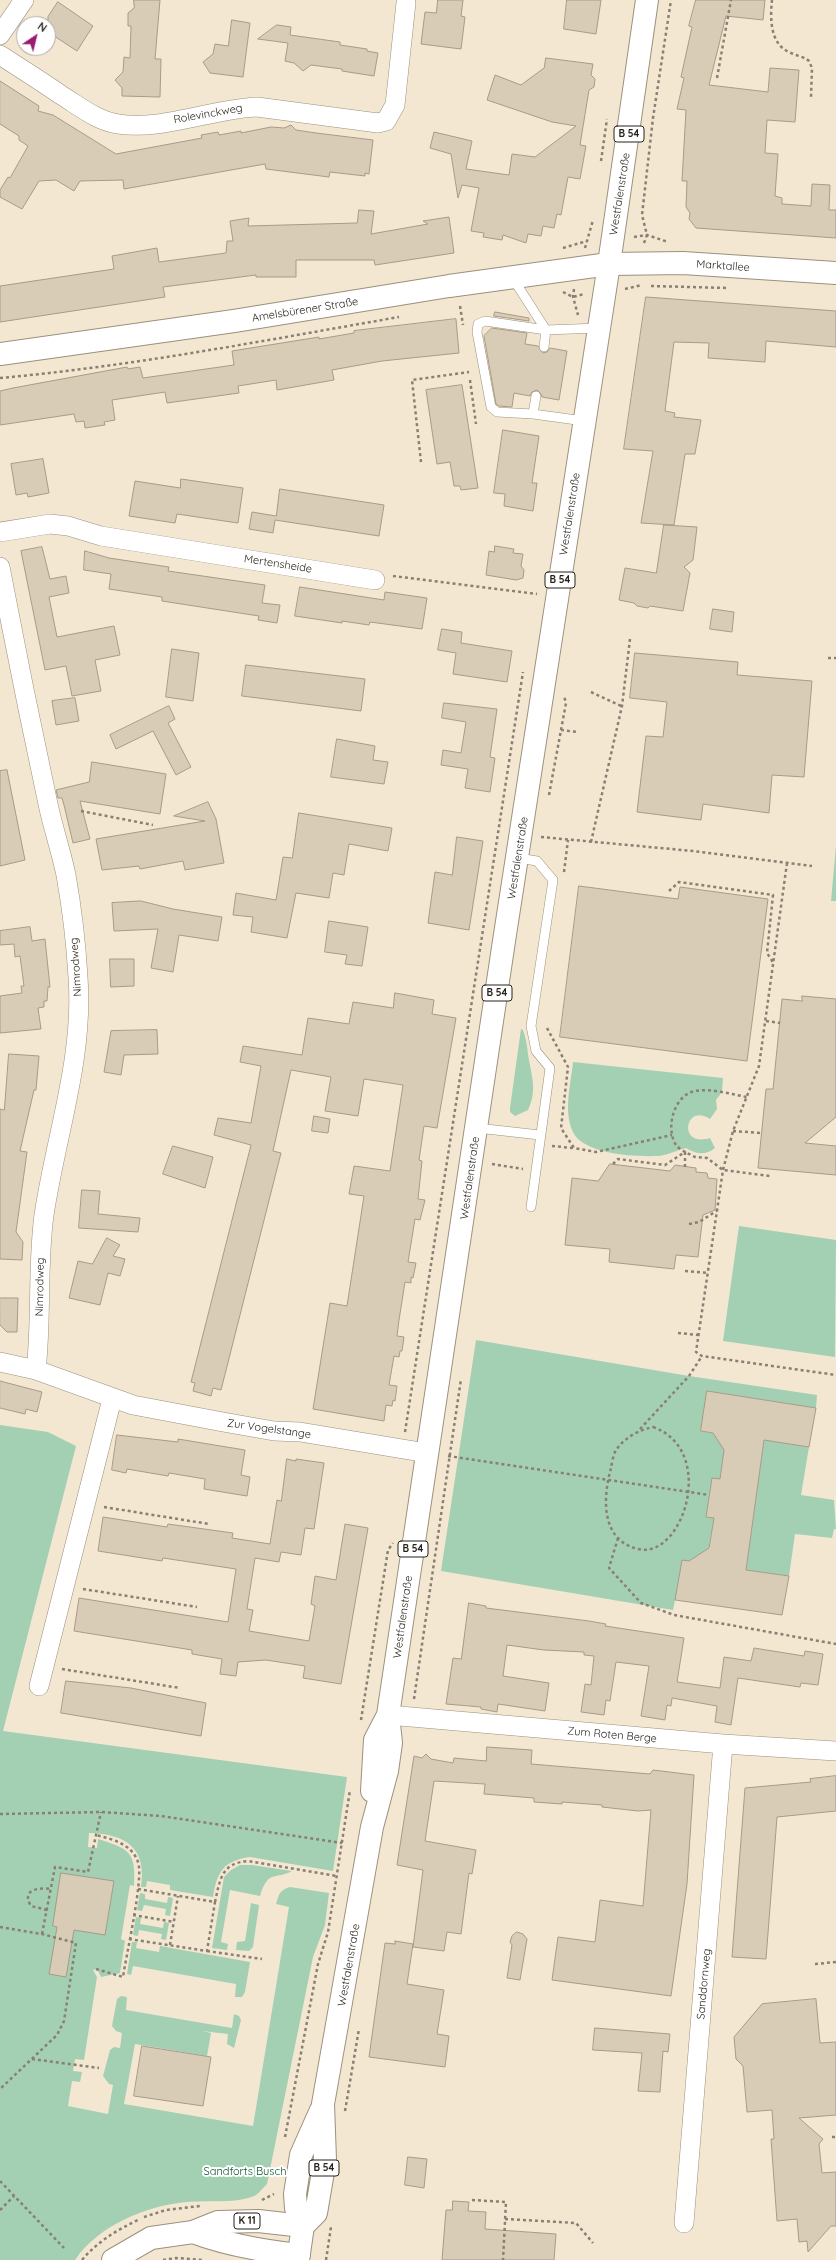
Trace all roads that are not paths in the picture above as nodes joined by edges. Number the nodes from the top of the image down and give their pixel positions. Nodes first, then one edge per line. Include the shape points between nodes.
1 (24, 0) edge
2 (647, 0) edge
3 (406, 3) dead end
4 (0, 35) edge
5 (0, 55) edge
6 (609, 264) junction
7 (836, 273) edge
8 (512, 277) junction
9 (599, 328) junction
10 (546, 330) junction
11 (544, 347) dead end
12 (0, 354) edge
13 (536, 396) dead end
14 (533, 414) junction
15 (584, 421) junction
16 (0, 532) edge
17 (0, 567) edge
18 (375, 580) road end
19 (518, 858) junction
20 (477, 1128) junction
21 (540, 1140) junction
22 (531, 1208) dead end
23 (0, 1362) edge
24 (36, 1370) junction
25 (112, 1399) junction
26 (416, 1452) junction
27 (39, 1686) dead end
28 (388, 1715) junction
29 (723, 1744) junction
30 (836, 1751) edge
31 (684, 2223) dead end
32 (303, 2226) junction
33 (193, 2232) junction
34 (298, 2258) edge
35 (113, 2260) edge

1 - 4 street
2 - 6 main road, Westfalenstraße / B 54
3 - 5 street, Rolevinckweg via 395,105 386,121 378,123 257,107 236,108 159,123 118,124 97,118
6 - 7 main road, Marktallee via 683,262
6 - 8 main road, Amelsbürener Straße
6 - 9 main road, Westfalenstraße / B 54
8 - 10 lane
8 - 12 main road, Amelsbürener Straße via 234,321
9 - 10 lane
9 - 15 main road, Westfalenstraße / B 54
10 - 11 lane
10 - 14 lane via 485,321 478,324 477,332 491,407 497,412
13 - 14 lane
14 - 15 lane
15 - 19 main road, Westfalenstraße / B 54
16 - 18 street, Mertensheide via 50,524 68,526 101,536
17 - 24 street, Nimrodweg via 49,808 66,874 78,979 79,1018 74,1066 43,1222
19 - 20 main road, Westfalenstraße / B 54
19 - 21 lane via 537,861 553,880 531,1026 536,1051 550,1068
20 - 21 lane
20 - 26 main road, Westfalenstraße / B 54
21 - 22 lane
23 - 24 street, Zur Vogelstange
24 - 25 street, Zur Vogelstange
25 - 26 street, Zur Vogelstange via 222,1422 274,1431 300,1432
25 - 27 street
26 - 28 main road, Westfalenstraße / B 54
28 - 29 street, Zum Roten Berge via 411,1719
28 - 32 main road, Westfalenstraße / B 54 via 375,1740 372,1826 324,2104 301,2155 295,2194 296,2208
29 - 30 street, Zum Roten Berge
29 - 31 street, Sanddornweg
32 - 33 main road, K 11 via 258,2221 218,2222
32 - 34 main road, Westfalenstraße / B 54
33 - 34 main road, K 11 via 214,2240
33 - 35 main road, K 11 via 151,2238

